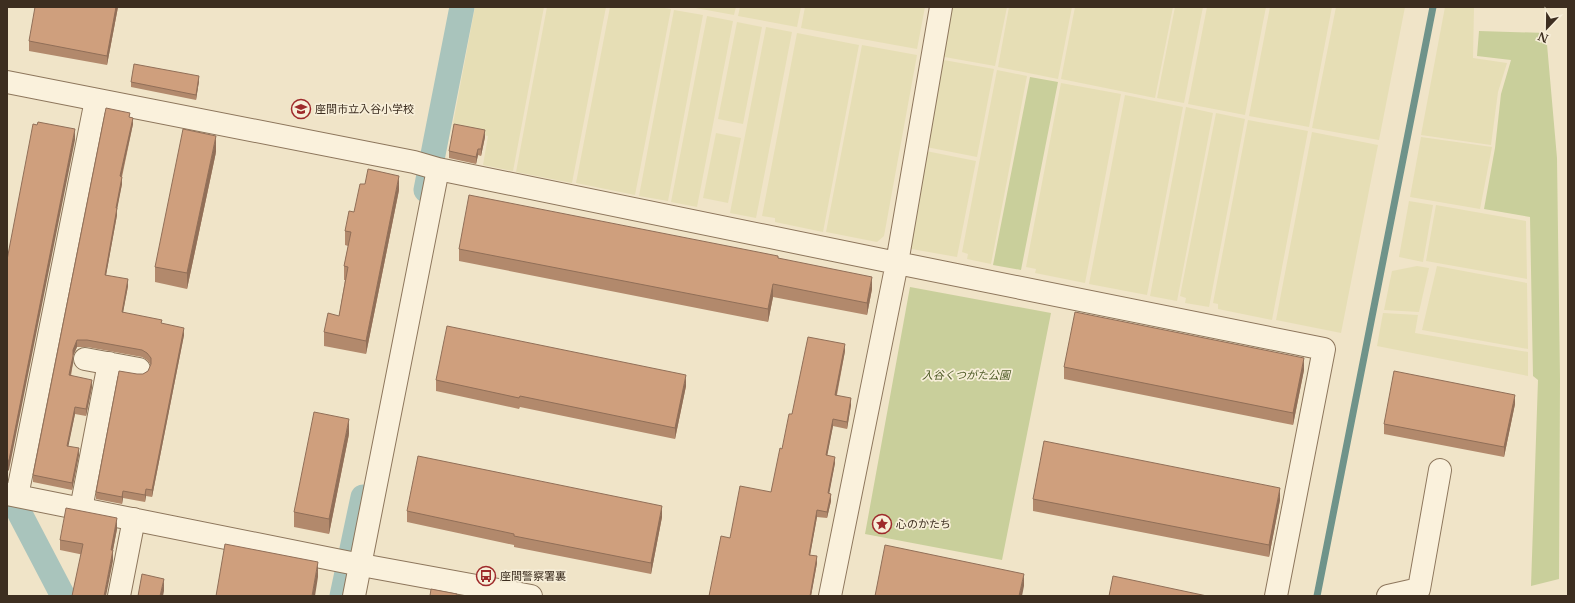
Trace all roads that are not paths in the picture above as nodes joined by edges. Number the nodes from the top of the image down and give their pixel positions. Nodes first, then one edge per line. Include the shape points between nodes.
1 (941, 7) edge
2 (7, 82) edge
3 (96, 100) junction
4 (429, 166) junction
5 (896, 263) junction
6 (85, 359) dead end
7 (109, 363) junction
8 (139, 369) dead end
9 (1440, 470) dead end
10 (12, 495) edge
11 (81, 509) junction
12 (134, 519) junction
13 (358, 564) junction
14 (119, 596) edge
15 (354, 596) edge
16 (531, 596) edge
17 (830, 596) edge
18 (1276, 596) edge
19 (1388, 596) edge

1 - 5 street
2 - 3 street
3 - 4 street
3 - 10 street
4 - 5 street
4 - 13 street
5 - 17 street
5 - 18 street via 1324,348
6 - 7 street
7 - 8 street
7 - 11 street
9 - 19 street via 1419,589
10 - 11 street
11 - 12 street
12 - 13 street
12 - 14 street
13 - 15 street
13 - 16 street

